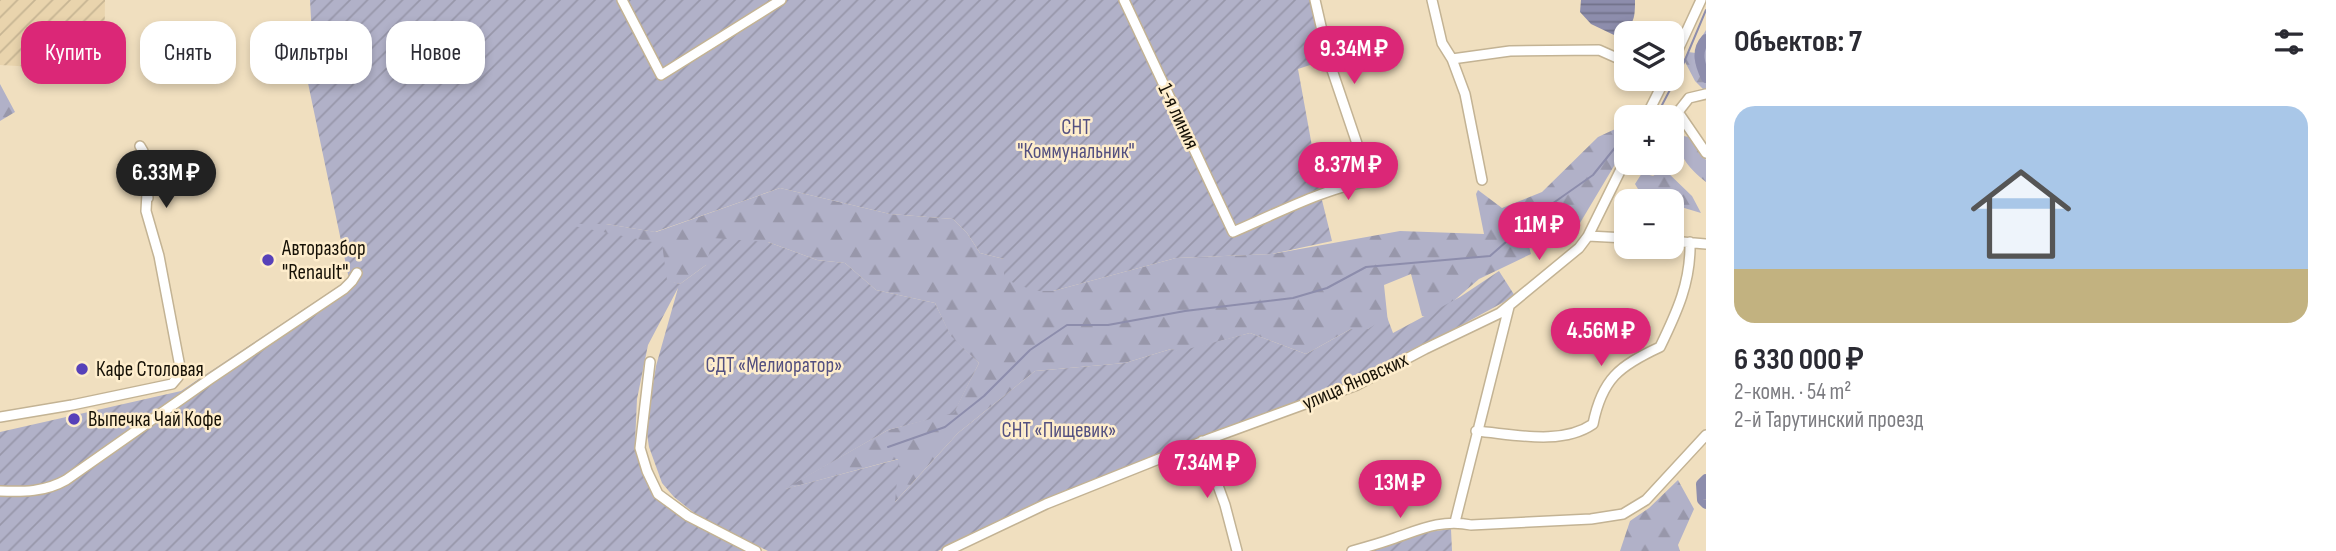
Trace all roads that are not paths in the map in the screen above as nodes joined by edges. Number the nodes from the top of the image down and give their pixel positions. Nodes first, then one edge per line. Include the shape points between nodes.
1 (622, 0) edge
2 (781, 0) edge
3 (1124, 0) edge
4 (1315, 0) edge
5 (1432, 0) edge
6 (1701, 0) edge
7 (1684, 37) edge
8 (1614, 57) edge
9 (1452, 59) junction
10 (1706, 94) edge
11 (140, 146) dead end
12 (1706, 153) edge
13 (1618, 175) edge
14 (1482, 180) dead end
15 (1588, 236) junction
16 (1614, 237) edge
17 (1684, 242) edge
18 (1690, 242) junction
19 (1706, 244) edge
20 (357, 273) dead end
21 (1509, 307) junction
22 (650, 362) dead end
23 (0, 417) edge
24 (1476, 432) junction
25 (1706, 435) edge
26 (1202, 441) junction
27 (0, 491) edge
28 (1455, 522) junction
29 (756, 551) edge
30 (947, 551) edge
31 (1237, 551) edge
32 (1352, 551) edge

1 - 2 street via 660,75
3 - 4 street, 1-я линия via 1233,232 1359,182 1370,182 1329,61
5 - 9 street via 1442,43
6 - 7 street
8 - 9 street via 1599,50 1510,51
9 - 14 street via 1465,94
10 - 12 street via 1689,98 1678,112
11 - 23 street via 146,211 180,367 178,377 159,387
13 - 15 street, улица Яновских
15 - 16 street
15 - 21 street, улица Яновских
17 - 18 street
18 - 19 street
18 - 24 street via 1682,302 1660,347 1609,380 1593,424 1581,432 1548,437
20 - 27 street via 344,289 59,484 28,493
21 - 24 street
21 - 26 street, улица Яновских via 1357,385
22 - 29 street via 640,448 658,494 688,516
24 - 28 street
25 - 28 street via 1646,500 1623,514 1471,525
26 - 30 street, улица Яновских via 1046,504
26 - 31 street
28 - 32 street via 1419,528

